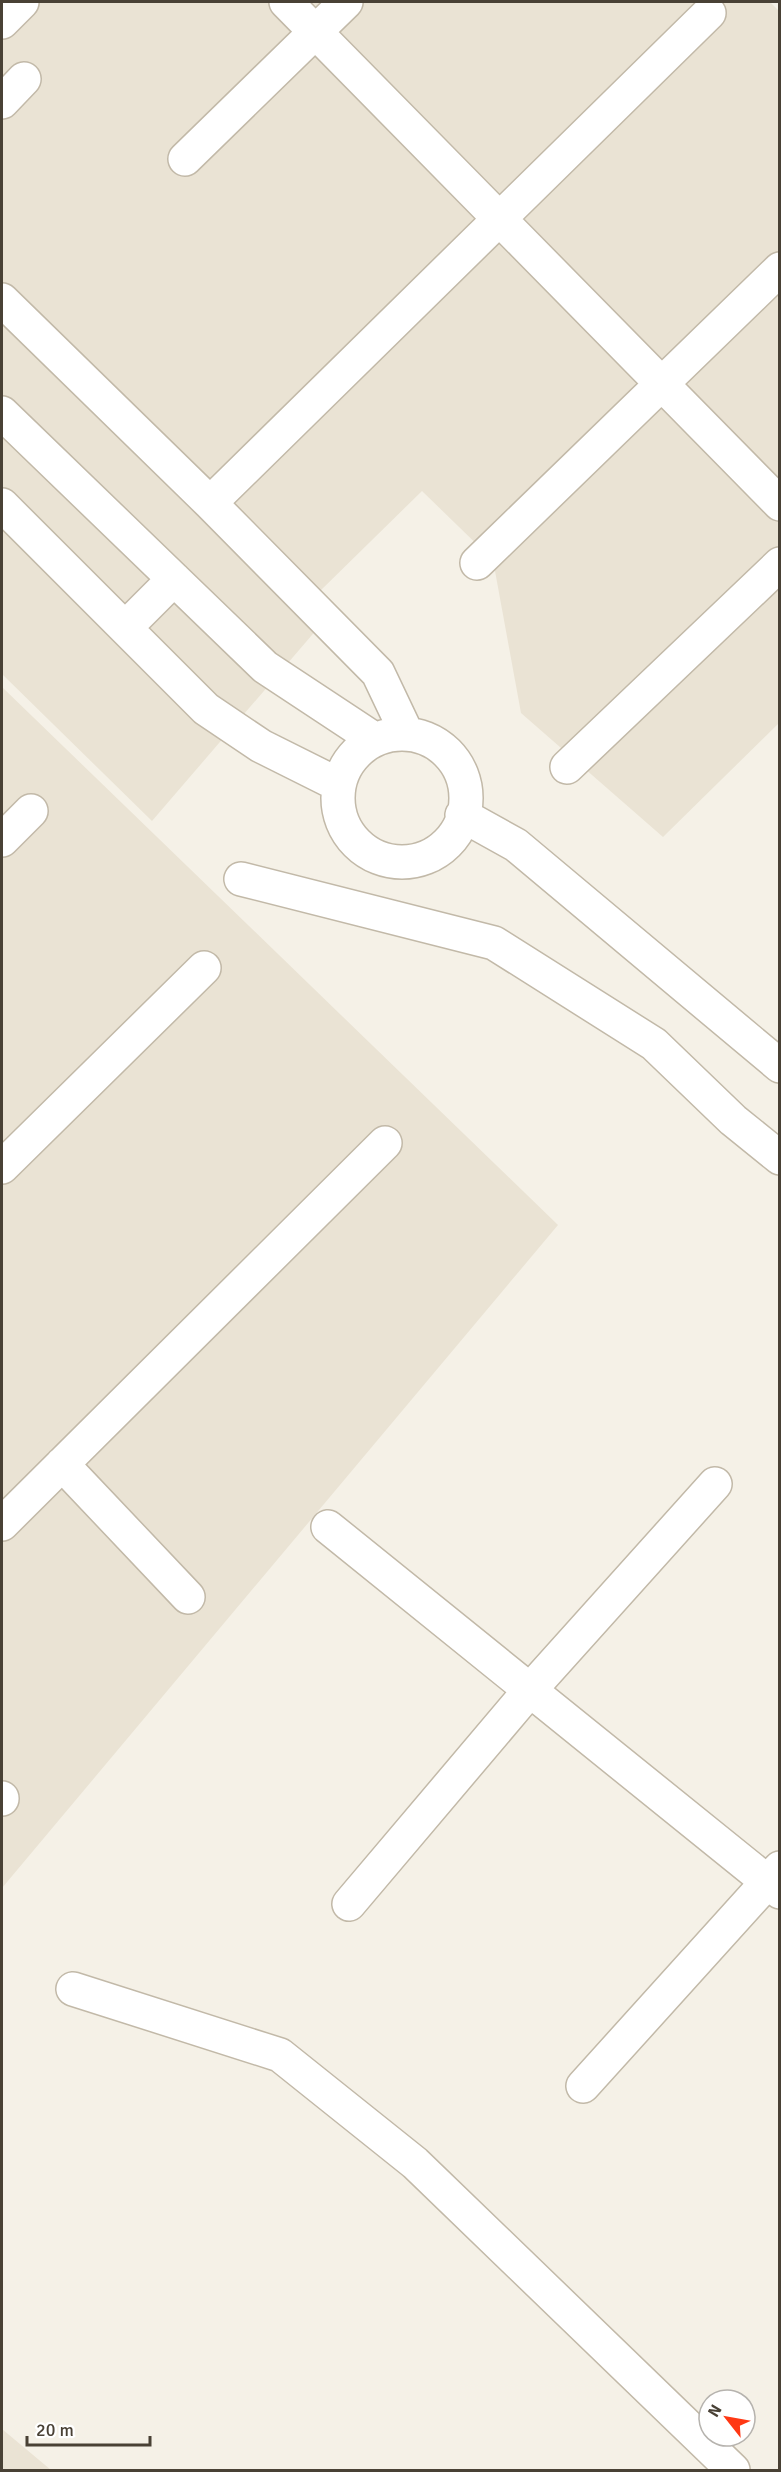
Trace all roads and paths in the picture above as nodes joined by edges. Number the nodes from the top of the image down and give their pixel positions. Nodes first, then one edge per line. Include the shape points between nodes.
1 (286, 2) edge
2 (346, 2) edge
3 (709, 14) dead end
4 (317, 31) junction
5 (24, 79) dead end
6 (2, 102) edge
7 (185, 159) dead end
8 (500, 219) junction
9 (780, 268) edge
10 (2, 300) edge
11 (663, 383) junction
12 (2, 413) edge
13 (210, 503) junction
14 (780, 504) edge
15 (2, 505) edge
16 (477, 563) dead end
17 (780, 564) edge
18 (174, 579) junction
19 (125, 628) junction
20 (407, 734) junction
21 (374, 739) junction
22 (567, 767) dead end
23 (339, 785) junction
24 (31, 811) dead end
25 (462, 815) junction
26 (2, 840) edge
27 (241, 879) dead end
28 (204, 968) dead end
29 (780, 1065) edge
30 (385, 1143) dead end
31 (780, 1158) edge
32 (2, 1167) edge
33 (62, 1464) junction
34 (715, 1484) dead end
35 (2, 1524) edge
36 (328, 1527) dead end
37 (188, 1597) dead end
38 (530, 1690) junction
39 (775, 1881) edge
40 (349, 1904) dead end
41 (73, 1989) dead end
42 (584, 2086) dead end
43 (733, 2470) edge

1 - 4 street
2 - 4 street
3 - 8 street
4 - 7 street
4 - 8 street
5 - 6 street
8 - 11 street
8 - 13 street
9 - 11 street
10 - 13 street
11 - 14 street
11 - 16 street
12 - 18 street
13 - 20 street via 378,673
15 - 19 street
17 - 22 street
18 - 19 street
18 - 21 street via 266,667
19 - 23 street via 206,709 261,747
20 - 21 street
20 - 25 street via 439,744 454,760 464,780 466,803
21 - 23 street via 355,753 342,771
23 - 25 street via 339,815 349,836 365,852 385,861 408,863 429,856 448,843
24 - 26 street
25 - 29 street via 516,845
27 - 31 street via 494,943 654,1044 733,1120
28 - 32 street
30 - 33 street
33 - 35 street
33 - 37 street
34 - 38 street
36 - 38 street
38 - 39 street
38 - 40 street
39 - 42 street
41 - 43 street via 280,2055 414,2163

